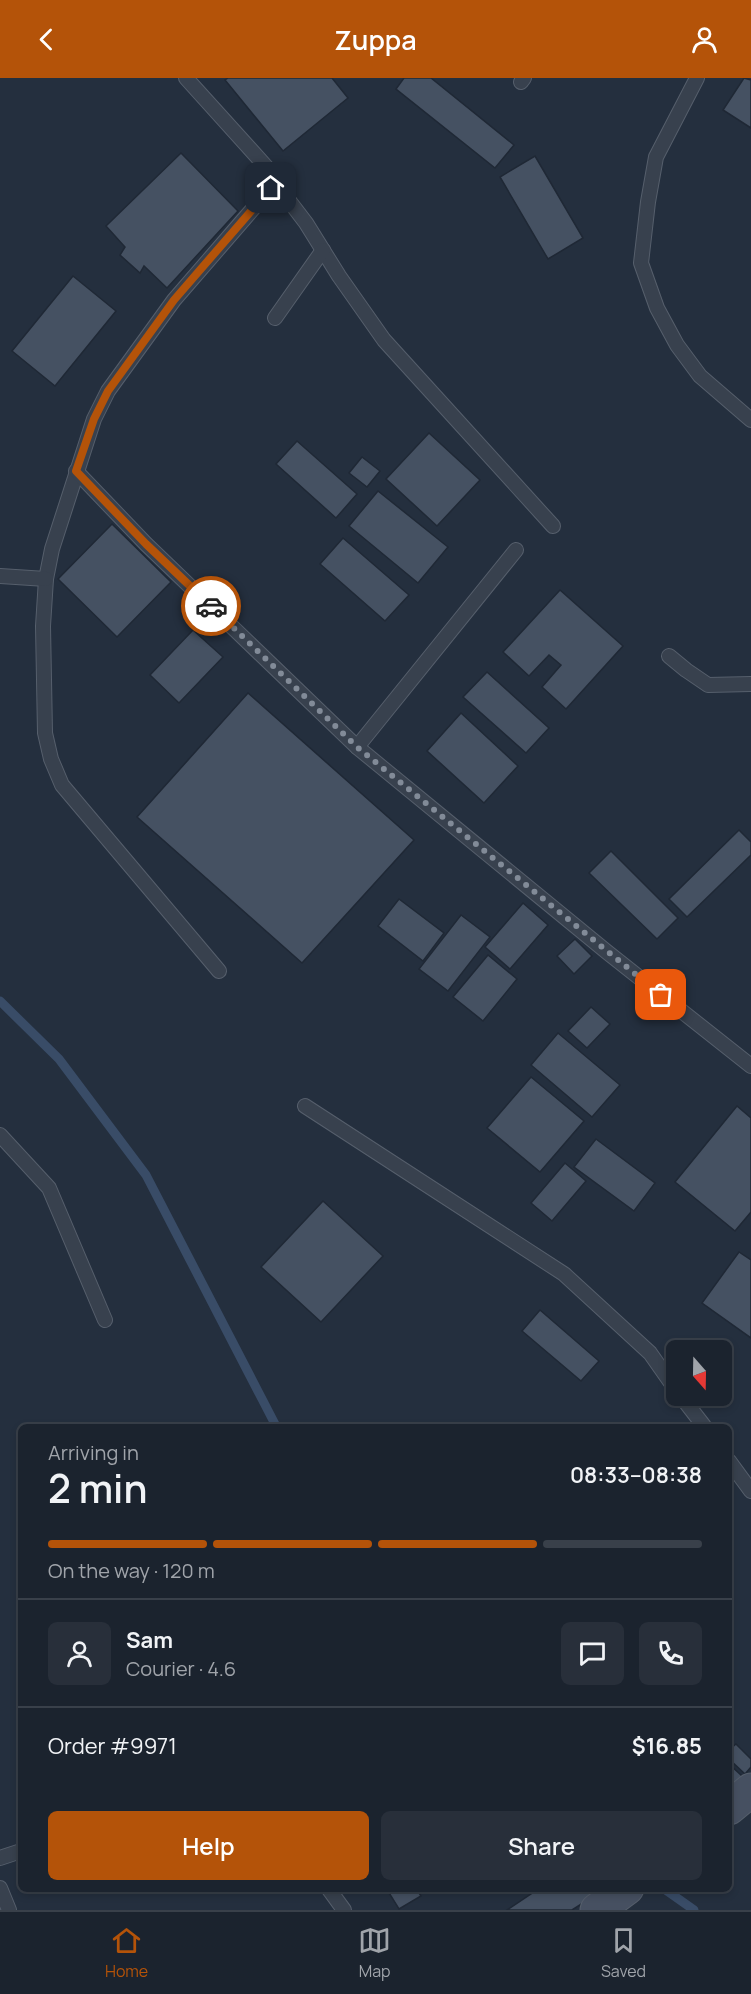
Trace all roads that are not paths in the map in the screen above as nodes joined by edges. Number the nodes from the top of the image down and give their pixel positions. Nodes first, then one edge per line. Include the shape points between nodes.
1 (186, 78) edge
2 (697, 78) edge
3 (274, 181) junction
4 (323, 250) junction
5 (275, 318) dead end
6 (751, 420) edge
7 (76, 471) junction
8 (553, 526) dead end
9 (516, 550) dead end
10 (0, 576) edge
11 (46, 579) junction
12 (669, 656) dead end
13 (751, 684) edge
14 (357, 747) junction
15 (219, 971) dead end
16 (751, 1066) edge
17 (305, 1107) dead end
18 (0, 1135) edge
19 (105, 1320) dead end
20 (666, 1376) edge
21 (689, 1406) edge
22 (702, 1424) edge
23 (732, 1465) edge
24 (751, 1491) edge
25 (751, 1790) edge
26 (732, 1806) edge
27 (18, 1852) edge
28 (0, 1858) edge
29 (0, 1888) edge
30 (331, 1892) edge
31 (9, 1910) edge
32 (344, 1910) edge

1 - 3 lane via 270,171
2 - 6 lane via 656,157 641,262 657,308 677,345 700,376
3 - 4 lane
3 - 7 lane via 174,300 108,391
4 - 5 lane
4 - 8 lane via 384,340
7 - 11 lane
7 - 14 lane via 146,544
9 - 14 lane
10 - 11 lane
11 - 15 lane via 45,733 62,785
12 - 13 lane via 708,685
14 - 16 lane
17 - 20 lane via 564,1274 650,1353
18 - 19 lane via 49,1188
21 - 22 lane
23 - 24 lane
25 - 26 street
27 - 28 lane
29 - 31 lane
30 - 32 lane

